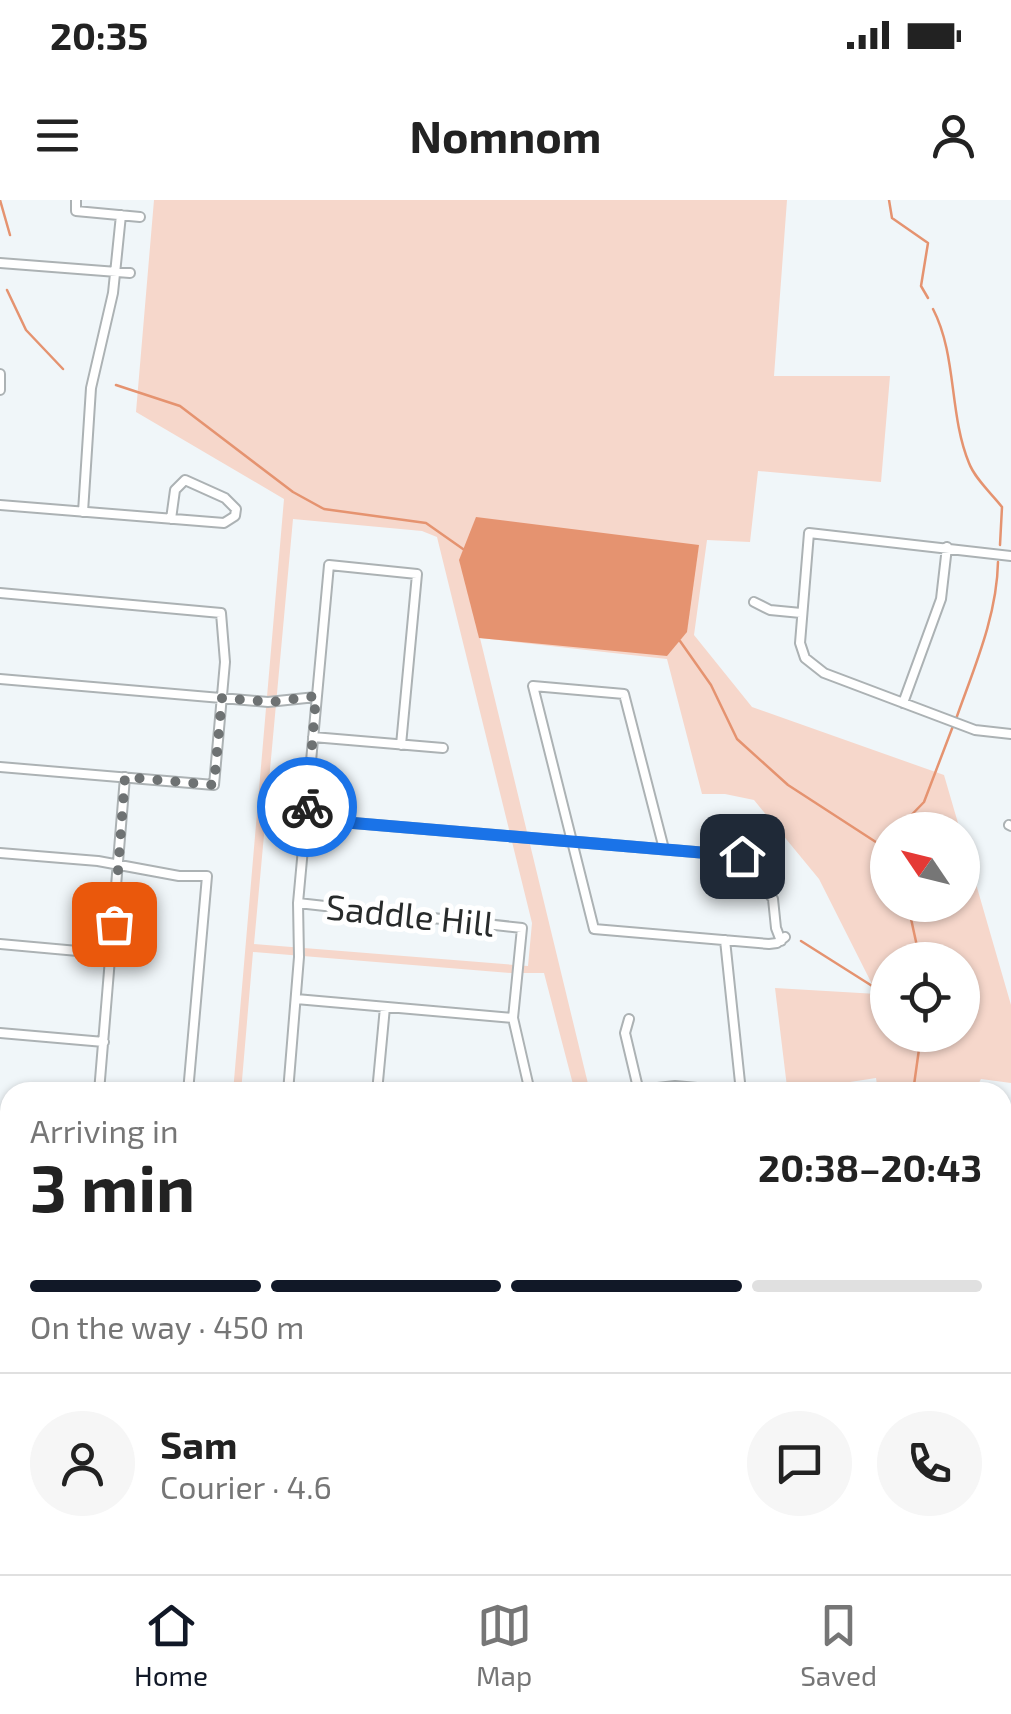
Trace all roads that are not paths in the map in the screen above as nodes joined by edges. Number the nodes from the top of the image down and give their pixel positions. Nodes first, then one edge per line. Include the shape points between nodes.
1 (76, 200) edge
2 (121, 216) junction
3 (140, 217) dead end
4 (0, 263) edge
5 (115, 272) junction
6 (130, 273) dead end
7 (0, 374) edge
8 (0, 390) edge
9 (0, 504) edge
10 (83, 512) junction
11 (171, 518) junction
12 (947, 547) junction
13 (1011, 556) edge
14 (0, 593) edge
15 (754, 602) dead end
16 (801, 613) junction
17 (0, 679) edge
18 (316, 696) junction
19 (222, 698) junction
20 (903, 704) junction
21 (1011, 734) edge
22 (313, 738) junction
23 (401, 745) junction
24 (443, 748) dead end
25 (0, 767) edge
26 (125, 777) junction
27 (306, 819) junction
28 (573, 842) junction
29 (664, 849) junction
30 (0, 854) edge
31 (119, 864) junction
32 (298, 904) junction
33 (725, 940) junction
34 (0, 944) edge
35 (111, 954) junction
36 (296, 999) junction
37 (385, 1007) junction
38 (513, 1018) junction
39 (628, 1019) dead end
40 (0, 1033) edge
41 (104, 1042) junction
42 (101, 1082) edge
43 (189, 1082) edge
44 (289, 1082) edge
45 (378, 1082) edge
46 (528, 1082) edge
47 (637, 1082) edge
48 (741, 1082) edge

1 - 2 street via 76,210
2 - 3 street
2 - 5 street
4 - 5 street
5 - 6 street
5 - 10 street via 91,388
7 - 8 street
9 - 10 street
10 - 11 street
11 - 11 street via 224,523 236,509 185,480 175,490
12 - 13 street
12 - 16 street via 809,533
12 - 20 street via 941,599
14 - 19 street via 221,613
15 - 16 street
16 - 20 street via 801,651 811,665
17 - 19 street
18 - 19 street via 272,702
18 - 22 street
18 - 23 street via 329,564 417,574
19 - 26 street via 214,785
20 - 21 street via 975,730
22 - 23 street
22 - 27 street
23 - 24 street
25 - 26 street
26 - 31 street
27 - 28 street
27 - 32 street
28 - 29 street
28 - 29 street via 533,686 624,694
28 - 33 street via 594,929
29 - 33 street via 742,856 773,899 783,939
30 - 31 street
31 - 35 street
31 - 43 street via 207,876
32 - 36 street
32 - 38 street, Saddle Hill via 522,928
33 - 48 street
34 - 35 street
35 - 41 street
36 - 37 street
36 - 44 street
37 - 38 street
37 - 45 street
38 - 46 street
39 - 47 street
40 - 41 street
41 - 42 street

